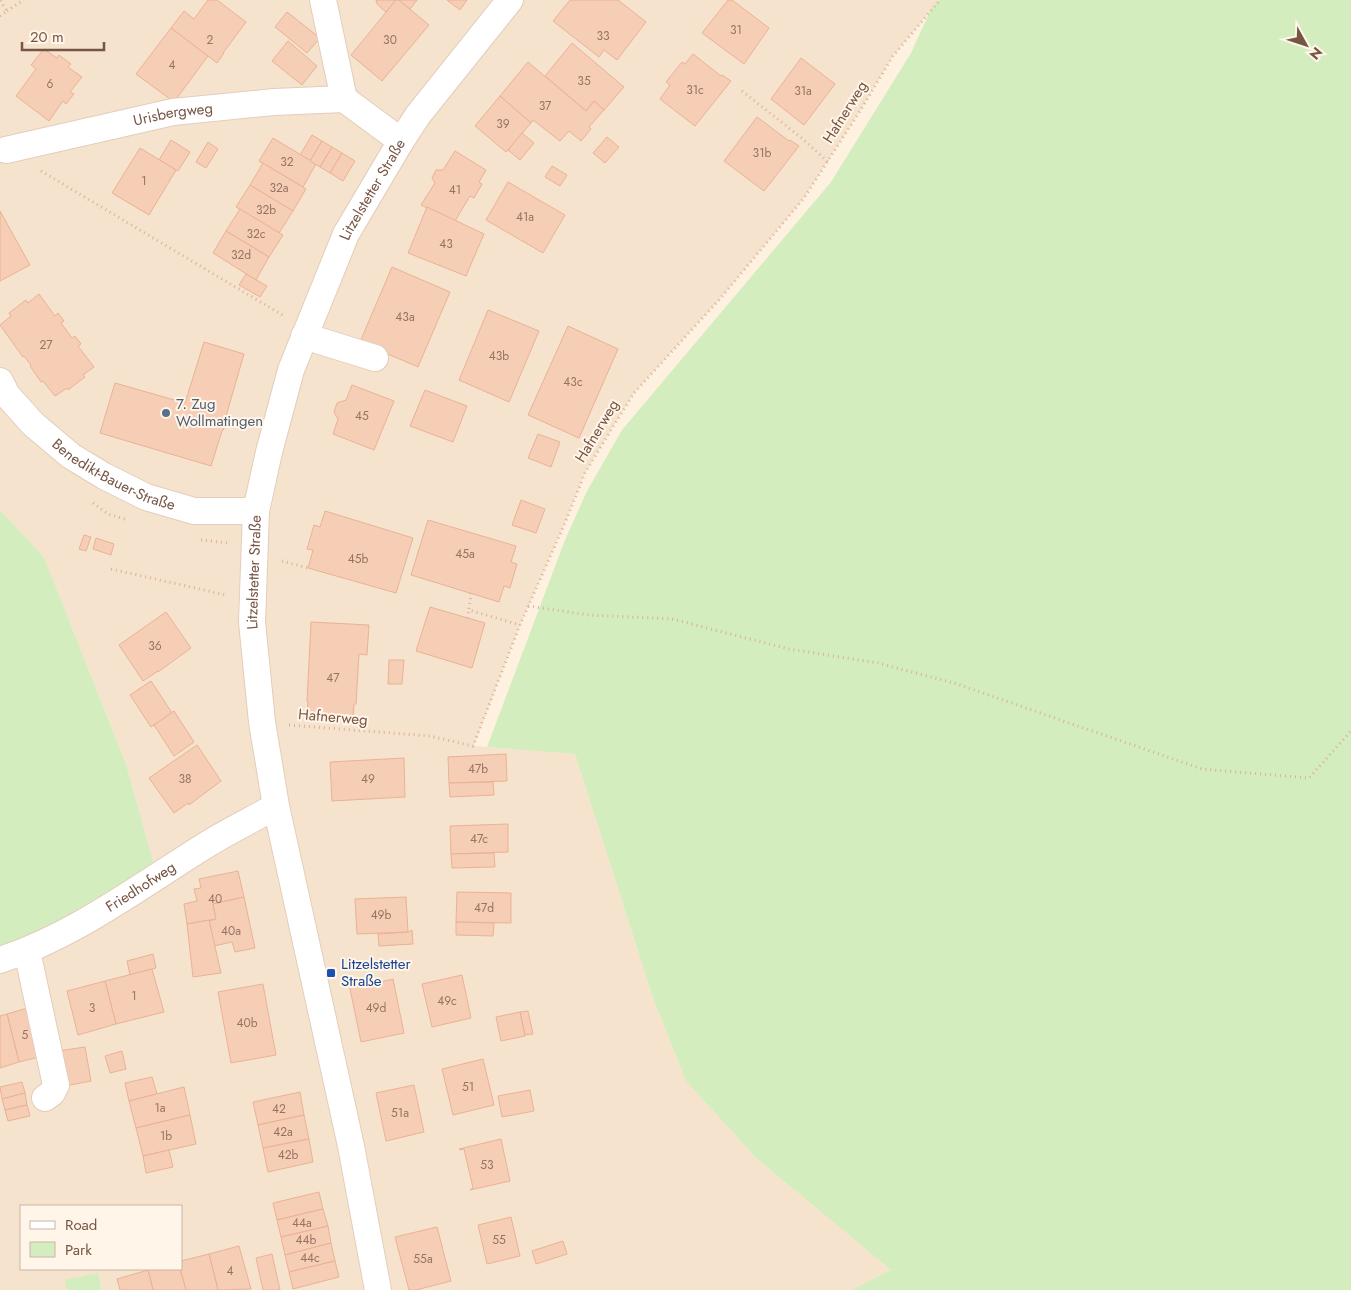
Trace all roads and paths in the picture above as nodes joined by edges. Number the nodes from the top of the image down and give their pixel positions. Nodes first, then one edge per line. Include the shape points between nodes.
1 (0, 0) edge
2 (23, 0) edge
3 (323, 0) edge
4 (510, 0) edge
5 (940, 0) edge
6 (7, 11) junction
7 (0, 16) edge
8 (742, 91) dead end
9 (344, 99) junction
10 (401, 141) junction
11 (6, 150) joint
12 (828, 162) junction
13 (305, 333) junction
14 (375, 358) dead end
15 (0, 381) edge
16 (256, 512) junction
17 (111, 569) dead end
18 (471, 593) dead end
19 (253, 602) junction
20 (528, 606) junction
21 (469, 610) junction
22 (467, 618) dead end
23 (520, 625) junction
24 (262, 722) junction
25 (1351, 731) edge
26 (276, 806) junction
27 (27, 951) junction
28 (0, 960) edge
29 (45, 1098) dead end
30 (376, 1289) edge

1 - 6 path
2 - 6 path
3 - 9 street
4 - 10 street, Litzelstetter Straße via 430,99
5 - 12 path, Hafnerweg via 893,56
6 - 7 path
8 - 12 path
9 - 10 street
9 - 11 street, Urisbergweg via 174,112
10 - 13 street, Litzelstetter Straße via 346,234
11 - 13 path
12 - 20 path, Hafnerweg via 759,254 634,393 585,473
13 - 14 street
13 - 16 street, Litzelstetter Straße via 286,388
15 - 16 street, Benedikt-Bauer-Straße via 7,395 33,424 71,456 104,476 146,497 194,511
16 - 19 street, Litzelstetter Straße
17 - 19 path
18 - 21 path
19 - 24 street, Litzelstetter Straße
20 - 23 path, Hafnerweg
20 - 25 path via 589,615 672,619 789,649 878,664 954,683 1202,769 1309,778
21 - 22 path
21 - 23 path
23 - 24 path, Hafnerweg via 473,746 430,736
24 - 26 street, Litzelstetter Straße
26 - 27 street, Friedhofweg via 205,845 95,916
26 - 30 street, Litzelstetter Straße via 351,1146
27 - 28 street, Friedhofweg
27 - 29 street via 56,1085 52,1094

